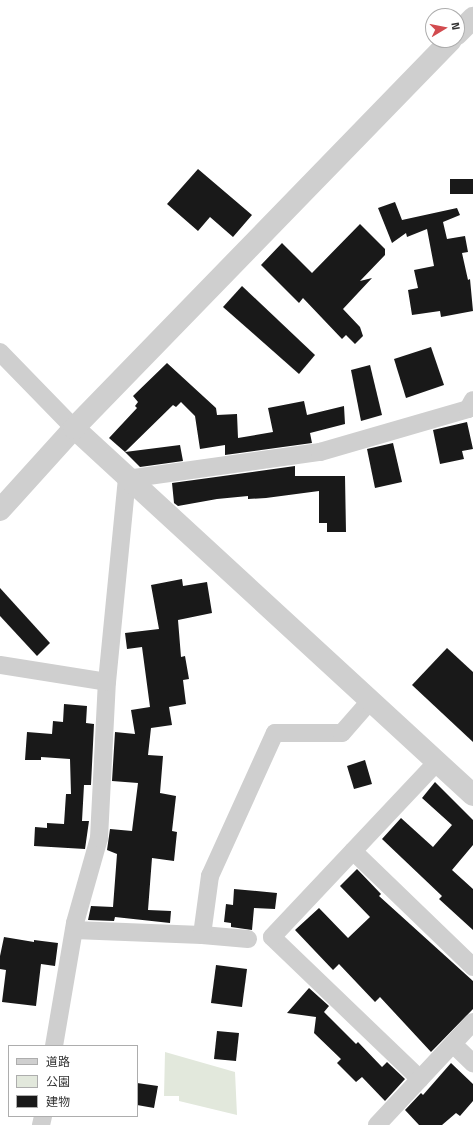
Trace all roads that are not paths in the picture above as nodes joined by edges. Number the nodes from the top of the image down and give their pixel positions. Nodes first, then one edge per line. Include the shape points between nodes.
1 (473, 18) edge
2 (465, 26) edge
3 (443, 48) edge
4 (0, 352) edge
5 (473, 400) edge
6 (74, 428) junction
7 (127, 479) junction
8 (0, 510) edge
9 (0, 665) edge
10 (107, 682) junction
11 (370, 701) junction
12 (437, 762) junction
13 (473, 795) edge
14 (353, 852) junction
15 (74, 930) junction
16 (202, 936) junction
17 (248, 939) dead end
18 (473, 967) edge
19 (473, 1022) edge
20 (453, 1044) junction
21 (54, 1045) edge
22 (473, 1063) edge
23 (420, 1079) junction
24 (381, 1124) edge

1 - 2 street
3 - 6 street
4 - 6 street
5 - 7 street via 468,409 320,452
6 - 7 street
6 - 8 street
7 - 10 street
7 - 11 street
9 - 10 street
10 - 15 street via 99,838
11 - 12 street
11 - 16 street via 342,733 275,733 210,876
12 - 13 street
12 - 14 street
14 - 18 street
14 - 23 street via 272,937
15 - 16 street
15 - 21 street
16 - 17 street
19 - 20 street
20 - 22 street
20 - 23 street
23 - 24 street

